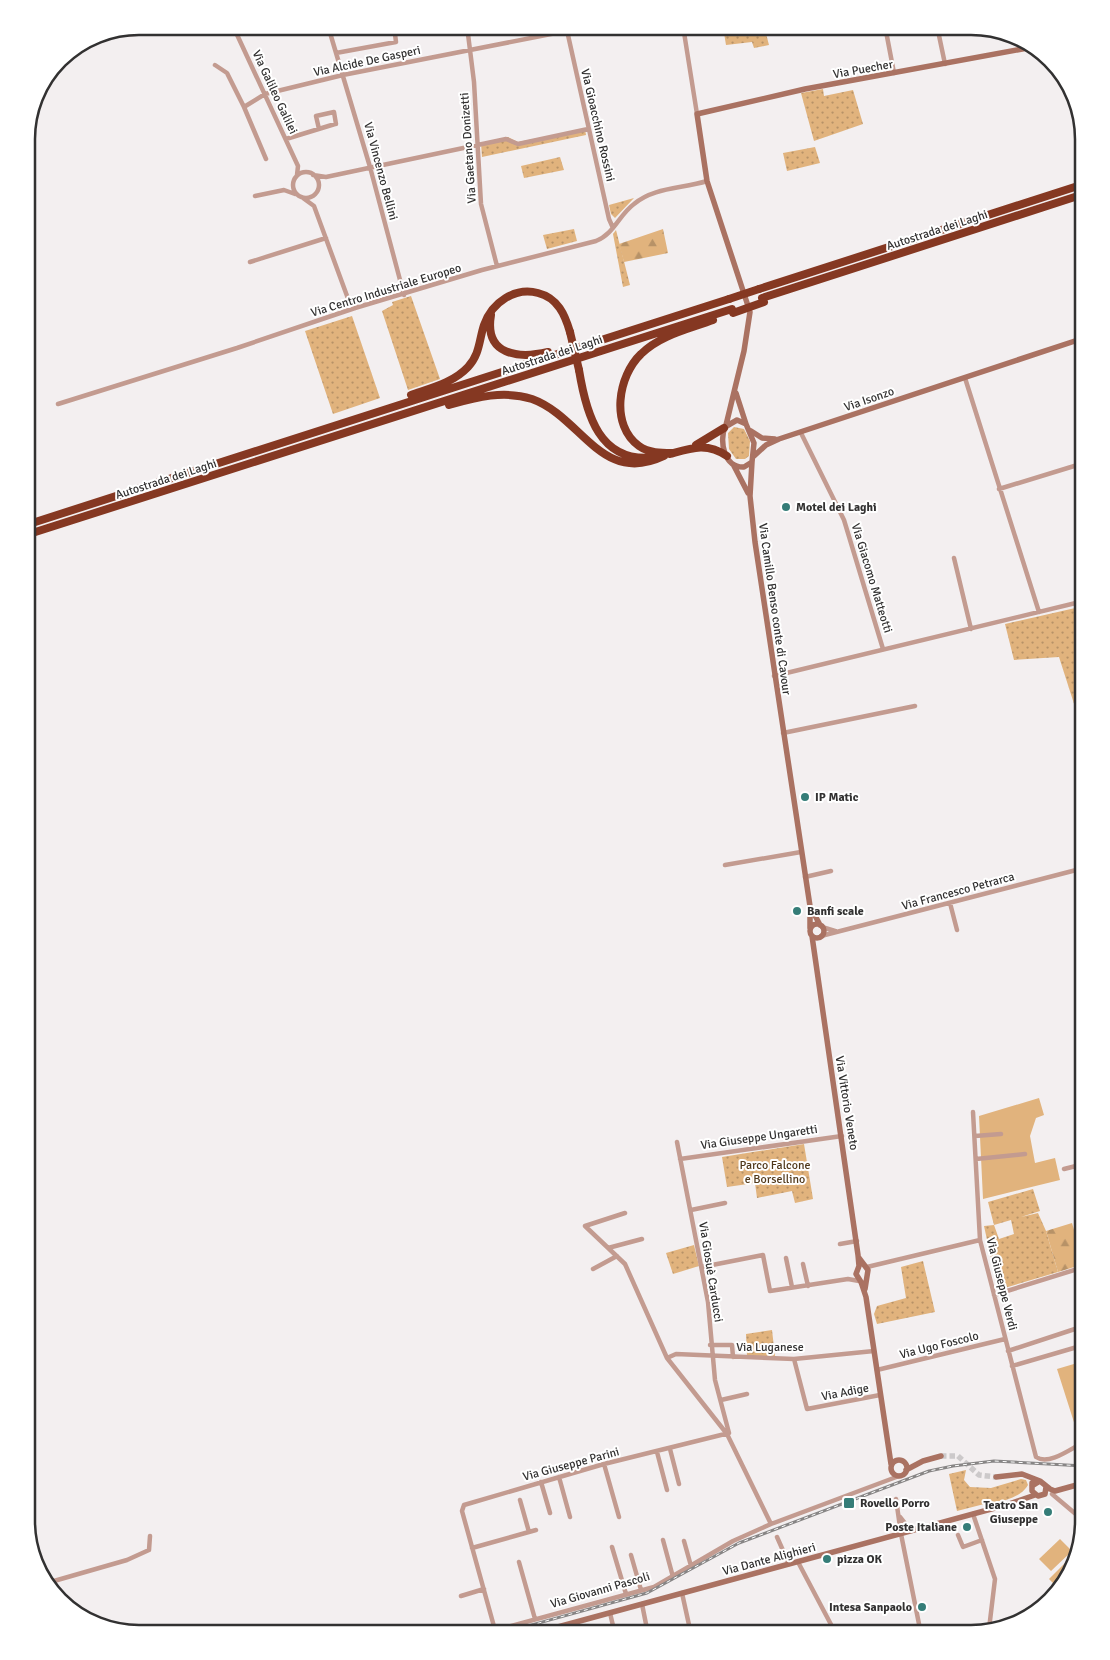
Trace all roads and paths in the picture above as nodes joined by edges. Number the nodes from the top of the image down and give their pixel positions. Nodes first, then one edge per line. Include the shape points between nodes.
1 (237, 35) edge
2 (331, 35) edge
3 (395, 35) edge
4 (468, 35) edge
5 (539, 35) edge
6 (568, 35) edge
7 (684, 35) edge
8 (887, 35) edge
9 (939, 35) edge
10 (1023, 49) edge
11 (470, 50) junction
12 (336, 54) junction
13 (945, 64) junction
14 (215, 65) dead end
15 (894, 74) junction
16 (343, 75) junction
17 (265, 94) junction
18 (244, 107) junction
19 (697, 114) junction
20 (319, 129) junction
21 (588, 129) junction
22 (286, 139) junction
23 (478, 145) junction
24 (266, 159) dead end
25 (298, 166) junction
26 (370, 167) junction
27 (305, 172) junction
28 (297, 175) junction
29 (313, 175) junction
30 (326, 177) junction
31 (707, 181) junction
32 (293, 182) junction
33 (318, 186) junction
34 (1075, 187) edge
35 (284, 190) junction
36 (296, 194) junction
37 (315, 194) junction
38 (255, 196) dead end
39 (1075, 197) edge
40 (304, 198) junction
41 (314, 206) junction
42 (613, 228) junction
43 (326, 238) junction
44 (250, 262) dead end
45 (498, 266) junction
46 (404, 295) junction
47 (350, 304) junction
48 (356, 308) junction
49 (349, 310) junction
50 (492, 310) junction
51 (692, 310) junction
52 (732, 311) junction
53 (1075, 341) edge
54 (965, 378) junction
55 (736, 391) junction
56 (58, 404) dead end
57 (746, 424) junction
58 (725, 427) junction
59 (750, 430) junction
60 (801, 433) junction
61 (339, 435) junction
62 (779, 439) junction
63 (266, 448) junction
64 (689, 448) junction
65 (672, 454) junction
66 (664, 456) junction
67 (726, 456) junction
68 (753, 459) junction
69 (734, 466) junction
70 (1075, 466) edge
71 (999, 489) junction
72 (750, 496) junction
73 (35, 522) edge
74 (35, 532) edge
75 (954, 558) dead end
76 (1075, 602) edge
77 (1039, 612) junction
78 (970, 629) junction
79 (883, 649) junction
80 (774, 676) junction
81 (915, 706) dead end
82 (783, 733) junction
83 (801, 852) junction
84 (725, 865) dead end
85 (1075, 870) edge
86 (831, 871) dead end
87 (805, 876) junction
88 (950, 903) junction
89 (810, 906) junction
90 (821, 926) junction
91 (810, 928) junction
92 (957, 930) dead end
93 (836, 932) junction
94 (818, 936) junction
95 (973, 1112) dead end
96 (1001, 1134) dead end
97 (842, 1136) junction
98 (975, 1136) junction
99 (677, 1142) dead end
100 (1025, 1154) dead end
101 (976, 1158) junction
102 (680, 1159) junction
103 (1075, 1166) edge
104 (1064, 1169) dead end
105 (725, 1203) dead end
106 (691, 1210) junction
107 (625, 1213) dead end
108 (642, 1238) dead end
109 (980, 1240) junction
110 (856, 1241) junction
111 (840, 1244) dead end
112 (608, 1248) junction
113 (617, 1256) junction
114 (786, 1258) dead end
115 (803, 1264) dead end
116 (702, 1267) junction
117 (593, 1269) dead end
118 (1075, 1270) edge
119 (865, 1273) junction
120 (856, 1274) joint
121 (851, 1279) junction
122 (808, 1286) junction
123 (792, 1287) junction
124 (994, 1295) junction
125 (1075, 1329) edge
126 (1005, 1338) junction
127 (710, 1345) junction
128 (1075, 1348) edge
129 (1008, 1351) junction
130 (874, 1352) junction
131 (711, 1355) junction
132 (733, 1357) junction
133 (667, 1358) junction
134 (794, 1359) junction
135 (1012, 1366) junction
136 (877, 1370) junction
137 (747, 1394) dead end
138 (880, 1395) junction
139 (721, 1400) junction
140 (727, 1434) junction
141 (1075, 1447) edge
142 (670, 1449) junction
143 (889, 1451) junction
144 (657, 1452) junction
145 (942, 1456) tunnel mouth
146 (901, 1461) junction
147 (923, 1461) junction
148 (604, 1464) junction
149 (891, 1464) junction
150 (906, 1470) junction
151 (892, 1472) junction
152 (1024, 1474) junction
153 (899, 1476) junction
154 (559, 1477) junction
155 (996, 1477) tunnel mouth
156 (888, 1480) junction
157 (1040, 1481) junction
158 (541, 1482) junction
159 (679, 1484) dead end
160 (1075, 1486) edge
161 (1032, 1487) junction
162 (1046, 1487) junction
163 (667, 1490) dead end
164 (1059, 1491) junction
165 (1035, 1495) junction
166 (1044, 1495) junction
167 (896, 1499) dead end
168 (520, 1500) dead end
169 (1063, 1501) junction
170 (1010, 1504) junction
171 (1075, 1512) edge
172 (550, 1513) dead end
173 (898, 1513) junction
174 (973, 1514) junction
175 (570, 1517) dead end
176 (619, 1517) dead end
177 (771, 1524) junction
178 (918, 1529) junction
179 (536, 1530) dead end
180 (530, 1532) junction
181 (901, 1534) junction
182 (958, 1534) dead end
183 (150, 1536) dead end
184 (777, 1537) dead end
185 (663, 1540) dead end
186 (982, 1540) junction
187 (684, 1541) dead end
188 (612, 1547) dead end
189 (472, 1548) junction
190 (632, 1555) dead end
191 (520, 1562) dead end
192 (798, 1562) junction
193 (789, 1564) junction
194 (691, 1566) junction
195 (673, 1576) junction
196 (54, 1581) edge
197 (484, 1589) junction
198 (641, 1590) junction
199 (682, 1593) junction
200 (626, 1594) junction
201 (460, 1596) dead end
202 (642, 1604) junction
203 (610, 1613) junction
204 (535, 1619) junction
205 (990, 1623) edge
206 (494, 1625) edge
207 (513, 1625) edge
208 (571, 1625) edge
209 (613, 1625) edge
210 (646, 1625) edge
211 (688, 1625) edge
212 (831, 1625) edge
213 (919, 1625) edge

1 - 17 street, Via Galileo Galilei
2 - 12 street, Via Vincenzo Bellini
3 - 12 street via 396,42
4 - 11 street, Via Gaetano Donizetti
5 - 11 street, Via Alcide De Gasperi
6 - 21 street, Via Gioacchino Rossini
7 - 19 street
8 - 15 street
9 - 13 street
10 - 13 street, Via Puecher
11 - 16 street, Via Alcide De Gasperi
11 - 23 street, Via Gaetano Donizetti
12 - 16 street, Via Vincenzo Bellini
13 - 15 street, Via Puecher
14 - 18 street via 227,73
15 - 19 street, Via Puecher via 805,89
16 - 17 street, Via Alcide De Gasperi
16 - 26 street, Via Vincenzo Bellini
17 - 18 street, Via Alcide De Gasperi
17 - 22 street, Via Galileo Galilei
18 - 24 street
19 - 31 street
20 - 20 street via 316,116 334,112 337,123
20 - 22 street
21 - 23 street, Via Galileo Galilei via 518,144 506,139
21 - 42 street, Via Gioacchino Rossini
22 - 25 street, Via Galileo Galilei
23 - 26 street, Via Galileo Galilei
23 - 45 street, Via Gaetano Donizetti via 481,204
25 - 27 street, Via Galileo Galilei
25 - 28 street
26 - 30 street, Via Galileo Galilei
26 - 46 street, Via Vincenzo Bellini
27 - 28 street
27 - 29 street, Via Galileo Galilei
28 - 32 street
29 - 30 street, Via Galileo Galilei
29 - 33 street
30 - 33 street
31 - 42 street, Via Centro Industriale Europeo via 649,194 628,209
31 - 55 street via 750,312
32 - 35 street
32 - 36 street
33 - 37 street
34 - 51 highway, Autostrada dei Laghi, bridge
35 - 36 street
35 - 38 street
36 - 40 street
37 - 40 street
37 - 41 street
39 - 52 highway, Autostrada dei Laghi
40 - 41 street
41 - 43 street
42 - 45 street, Via Centro Industriale Europeo via 608,235 596,241
43 - 44 street
43 - 47 street
45 - 46 street, Via Centro Industriale Europeo
46 - 48 street, Via Centro Industriale Europeo
47 - 48 street
47 - 49 street
48 - 49 street, Via Centro Industriale Europeo
49 - 56 street, Via Centro Industriale Europeo
50 - 51 highway via 490,326 496,343 513,355 527,356
50 - 63 highway via 473,361 450,381
50 - 66 highway, bridge via 514,294 538,293 557,304 570,332 588,415 600,436 633,456
51 - 63 highway, Autostrada dei Laghi
52 - 61 highway, Autostrada dei Laghi
52 - 65 highway via 660,340 636,359 624,380 621,406 623,421 630,435 645,450
53 - 54 street, Via Isonzo
54 - 60 street, Via Isonzo
54 - 71 street
55 - 57 street
55 - 58 street
57 - 58 street via 737,420
57 - 59 street
58 - 64 highway
58 - 67 street via 722,441
59 - 62 street, Via Isonzo via 762,438
59 - 68 street via 754,444
60 - 62 street, Via Isonzo
60 - 79 street, Via Giacomo Matteotti via 844,520
61 - 66 highway via 476,398 510,394 552,409 596,450 617,460 643,464
61 - 74 highway, Autostrada dei Laghi
62 - 68 street, Via Isonzo via 766,445
63 - 73 highway, Autostrada dei Laghi
64 - 65 highway
64 - 67 highway via 712,447
65 - 66 highway
67 - 69 street
68 - 69 street via 744,467
68 - 72 street, Via Camillo Benso conte di Cavour
69 - 72 street, Via Camillo Benso conte di Cavour
70 - 71 street
71 - 77 street
72 - 80 street, Via Camillo Benso conte di Cavour
75 - 78 street
76 - 77 street
77 - 78 street
78 - 79 street
79 - 80 street
80 - 82 street, Via Camillo Benso conte di Cavour
81 - 82 street
82 - 83 street
83 - 84 street
83 - 87 street
85 - 88 street, Via Francesco Petrarca
86 - 87 street
87 - 89 street
88 - 92 street
88 - 93 street, Via Francesco Petrarca
89 - 90 street
89 - 91 street
90 - 91 street via 816,924
90 - 93 street
90 - 94 street, Via Vittorio Veneto
91 - 94 street
93 - 94 street, Via Francesco Petrarca
94 - 97 street, Via Vittorio Veneto via 815,951
95 - 98 street, Via Giuseppe Verdi
96 - 98 street
97 - 102 street, Via Giuseppe Ungaretti
97 - 110 street, Via Vittorio Veneto
98 - 101 street, Via Giuseppe Verdi
99 - 102 street, Via Giosuè Carducci
100 - 101 street
101 - 109 street, Via Giuseppe Verdi
102 - 106 street, Via Giosuè Carducci
103 - 104 street
105 - 106 street
106 - 116 street, Via Giosuè Carducci
107 - 112 street via 585,1226
108 - 112 street
109 - 119 street
109 - 124 street, Via Giuseppe Verdi
110 - 111 street
110 - 119 street, Via Vittorio Veneto
112 - 113 street
113 - 117 street
113 - 133 street via 625,1264
114 - 123 street
115 - 122 street
116 - 123 street via 763,1255 770,1291
116 - 127 street, Via Giosuè Carducci
118 - 124 street
119 - 120 street
119 - 121 street
119 - 130 street
120 - 121 street
121 - 122 street
122 - 123 street
124 - 126 street, Via Giuseppe Verdi
125 - 129 street
126 - 129 street, Via Giuseppe Verdi
126 - 136 street, Via Ugo Foscolo
127 - 131 street, Via Giosuè Carducci
127 - 132 street via 732,1345
128 - 135 street
129 - 135 street, Via Giuseppe Verdi
130 - 134 street, Via Luganese
130 - 136 street
131 - 132 street, Via Luganese
131 - 133 street, Via Luganese via 676,1354
131 - 139 street, Via Giosuè Carducci
132 - 134 street, Via Luganese
133 - 140 street
134 - 138 street, Via Adige via 807,1410
135 - 141 street, Via Giuseppe Verdi via 1036,1457 1056,1457
136 - 138 street
137 - 139 street
138 - 143 street
139 - 140 street, Via Giosuè Carducci
140 - 142 street, Via Giuseppe Parini
140 - 177 street
142 - 144 street, Via Giuseppe Parini
142 - 159 street
143 - 146 street
143 - 149 street
144 - 148 street, Via Giuseppe Parini
144 - 163 street
145 - 147 street
146 - 147 street
146 - 149 street
146 - 150 street
147 - 150 street
148 - 154 street, Via Giuseppe Parini
148 - 176 street
149 - 151 street
150 - 153 street
151 - 153 street
151 - 156 street
152 - 155 street
152 - 157 street
152 - 161 street via 1031,1480
153 - 156 street, Via Giovanni Pascoli
154 - 158 street, Via Giuseppe Parini
154 - 175 street
156 - 177 street, Via Giovanni Pascoli
157 - 161 street
157 - 162 street
158 - 172 street
158 - 189 street, Via Giuseppe Parini via 464,1505 462,1512
160 - 164 street
161 - 165 street
161 - 170 street, Via Dante Alighieri
162 - 164 street
162 - 166 street
164 - 166 street
164 - 169 street
164 - 169 street via 1063,1492
165 - 166 street
165 - 170 street, Via Dante Alighieri
167 - 173 street
168 - 180 street
169 - 171 street
170 - 174 street, Via Dante Alighieri
173 - 178 street via 906,1525
173 - 181 street
174 - 178 street, Via Dante Alighieri
174 - 186 street
177 - 194 street, Via Giovanni Pascoli
178 - 181 street, Via Dante Alighieri
179 - 180 street
180 - 189 street
181 - 192 street, Via Dante Alighieri
181 - 213 street
182 - 186 street via 963,1547
183 - 196 street via 149,1550 127,1560
184 - 193 street
185 - 195 street
186 - 205 street via 995,1579
187 - 194 street
188 - 200 street
189 - 197 street, Via Giuseppe Parini
190 - 198 street
191 - 204 street
192 - 193 street, Via Dante Alighieri
192 - 212 street
193 - 199 street, Via Dante Alighieri
194 - 195 street, Via Giovanni Pascoli
195 - 198 street, Via Giovanni Pascoli
197 - 201 street
197 - 206 street, Via Giuseppe Parini
198 - 200 street, Via Giovanni Pascoli
199 - 202 street, Via Dante Alighieri
199 - 211 street
200 - 204 street, Via Giovanni Pascoli
202 - 203 street, Via Dante Alighieri
202 - 210 street
203 - 208 street, Via Dante Alighieri
203 - 209 street
204 - 207 street, Via Giovanni Pascoli

